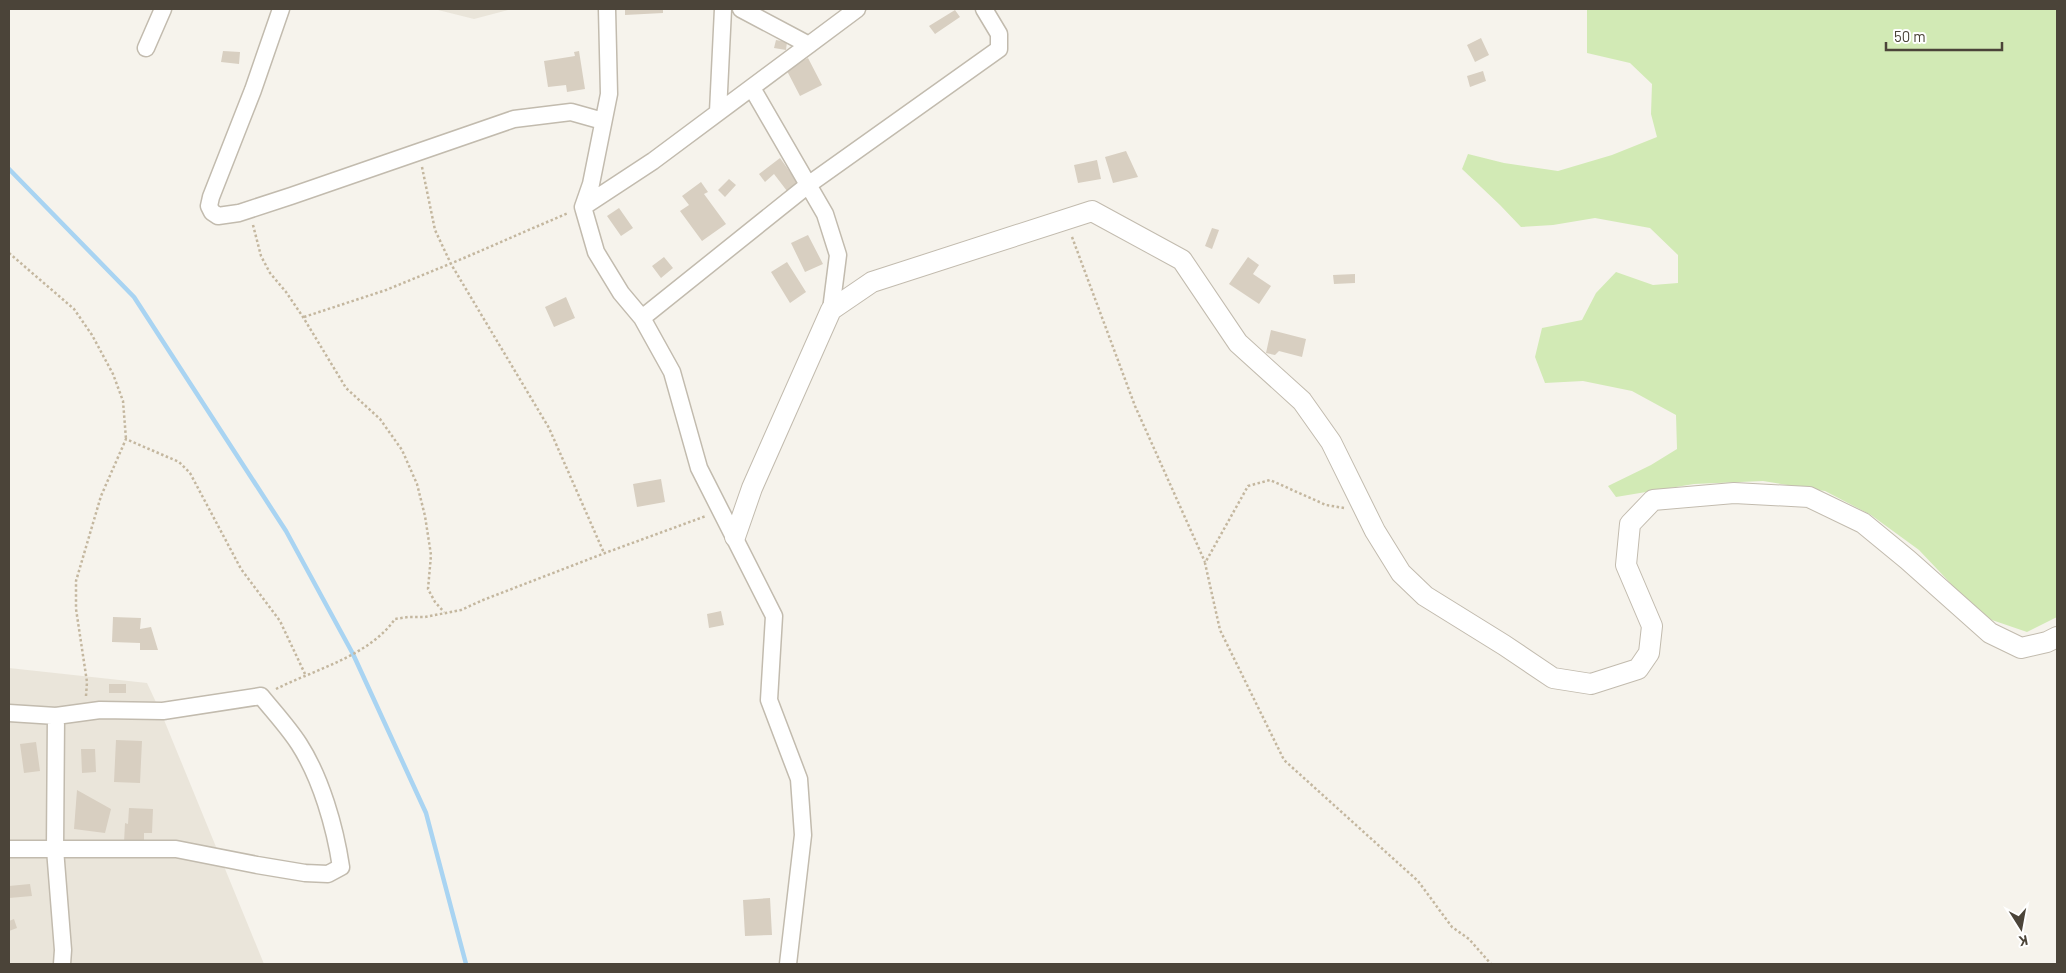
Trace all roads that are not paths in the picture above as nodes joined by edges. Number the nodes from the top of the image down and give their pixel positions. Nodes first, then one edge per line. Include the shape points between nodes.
1 (163, 9) edge
2 (281, 9) edge
3 (608, 9) edge
4 (722, 9) edge
5 (741, 9) edge
6 (858, 9) edge
7 (984, 9) edge
8 (809, 45) junction
9 (146, 48) dead end
10 (752, 88) junction
11 (718, 112) junction
12 (603, 121) junction
13 (808, 186) junction
14 (583, 207) junction
15 (831, 310) junction
16 (642, 318) junction
17 (735, 538) junction
18 (2057, 637) edge
19 (9, 713) edge
20 (56, 716) junction
21 (9, 849) edge
22 (55, 849) junction
23 (47, 964) edge
24 (62, 964) edge
25 (788, 964) edge

1 - 9 street
2 - 12 street via 209,206 218,216 250,209 514,119 571,112
3 - 12 street via 609,94
4 - 11 street
5 - 8 street
6 - 8 street
7 - 13 street via 999,34 999,49
8 - 10 street
10 - 11 street
10 - 13 street
11 - 14 street via 654,161
12 - 14 street via 592,184
13 - 15 street via 825,214 838,255
13 - 16 street
14 - 16 street via 596,252 621,293
15 - 17 street via 752,488
15 - 18 street via 872,282 1092,210 1182,260 1238,343 1302,401 1320,425 1375,531 1401,573 1425,596 1553,678 1592,684 1638,669 1649,653 1652,626 1626,564 1630,524 1653,500 1734,493 1809,497 1863,523 1990,633 2021,648
16 - 17 street via 672,372 699,468
17 - 25 street via 774,616 769,700 800,779 803,835
19 - 20 street
20 - 22 street
20 - 22 street via 100,710 163,711 261,696 300,744 332,823 341,867 328,874 305,873 176,849
21 - 22 street
22 - 24 street
23 - 24 street

